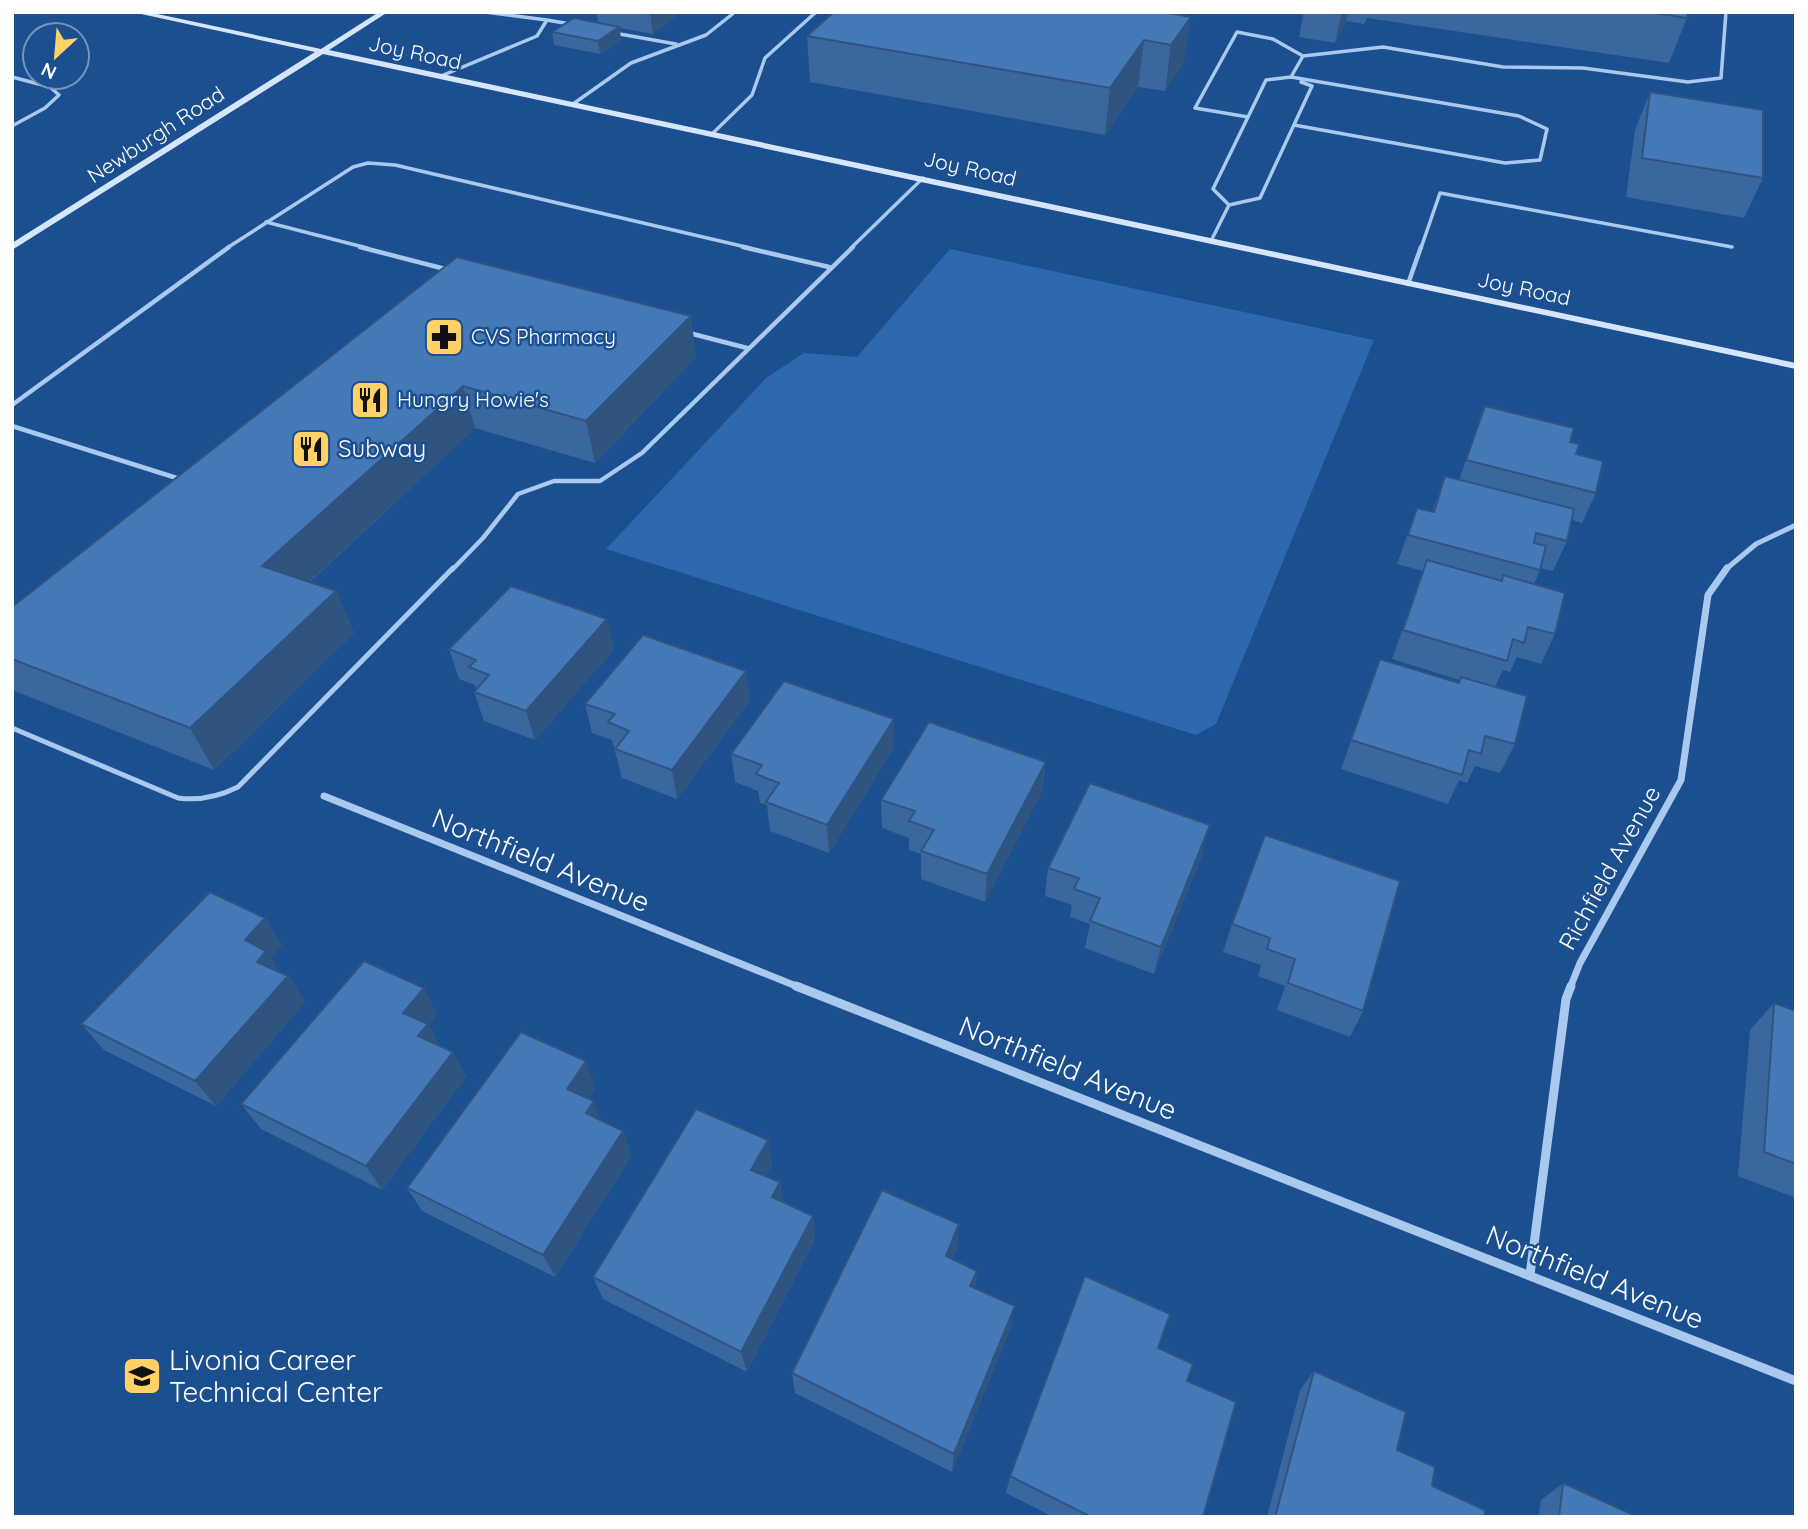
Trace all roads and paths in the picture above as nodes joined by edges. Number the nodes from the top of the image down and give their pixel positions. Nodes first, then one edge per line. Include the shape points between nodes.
1 (136, 12) edge
2 (384, 12) edge
3 (485, 12) edge
4 (735, 12) edge
5 (816, 12) edge
6 (1727, 12) edge
7 (547, 20) junction
8 (573, 25) edge
9 (613, 33) edge
10 (679, 45) junction
11 (318, 52) junction
12 (1303, 56) junction
13 (12, 77) edge
14 (1291, 77) junction
15 (438, 78) junction
16 (573, 104) junction
17 (1248, 117) junction
18 (1294, 125) junction
19 (12, 126) edge
20 (712, 134) junction
21 (923, 178) junction
22 (1229, 205) junction
23 (265, 222) junction
24 (1211, 241) junction
25 (12, 247) edge
26 (1732, 247) dead end
27 (830, 267) junction
28 (450, 271) edge
29 (1408, 284) junction
30 (686, 332) edge
31 (747, 348) junction
32 (1796, 366) edge
33 (12, 405) edge
34 (12, 426) edge
35 (196, 484) edge
36 (1796, 525) edge
37 (12, 728) edge
38 (324, 796) dead end
39 (1530, 1275) junction
40 (1796, 1381) edge

1 - 11 street, Joy Road
2 - 11 street, Newburgh Road
3 - 7 lane
4 - 10 lane via 706,35
5 - 20 lane via 765,58 752,95
6 - 12 lane via 1721,78 1688,82 1583,68 1503,67 1383,47
7 - 8 lane
7 - 15 lane via 537,36
9 - 10 lane
10 - 16 lane via 631,63
11 - 15 street, Joy Road
11 - 25 street, Newburgh Road
12 - 14 lane
12 - 17 lane via 1273,39 1237,32 1195,108
13 - 19 lane via 50,86 59,94 45,108
14 - 17 lane via 1266,80
14 - 18 lane via 1312,86
14 - 18 lane via 1519,116 1547,129 1540,160 1505,163
15 - 16 street, Joy Road
16 - 20 street, Joy Road
17 - 22 lane via 1213,189
18 - 22 lane via 1260,198
20 - 21 street, Joy Road
21 - 24 street, Joy Road
21 - 27 lane
22 - 24 lane
23 - 27 lane via 353,167 380,163
23 - 28 lane
23 - 33 lane
24 - 29 street, Joy Road
26 - 29 lane via 1440,193
27 - 31 lane
29 - 32 street, Joy Road
30 - 31 lane
31 - 37 lane via 642,453 600,481 554,481 518,494 483,538 238,787 216,798 178,798
34 - 35 lane
36 - 39 street, Richfield Avenue via 1743,550 1720,573 1708,594 1681,780 1580,963 1566,999
38 - 39 street, Northfield Avenue
39 - 40 street, Northfield Avenue

